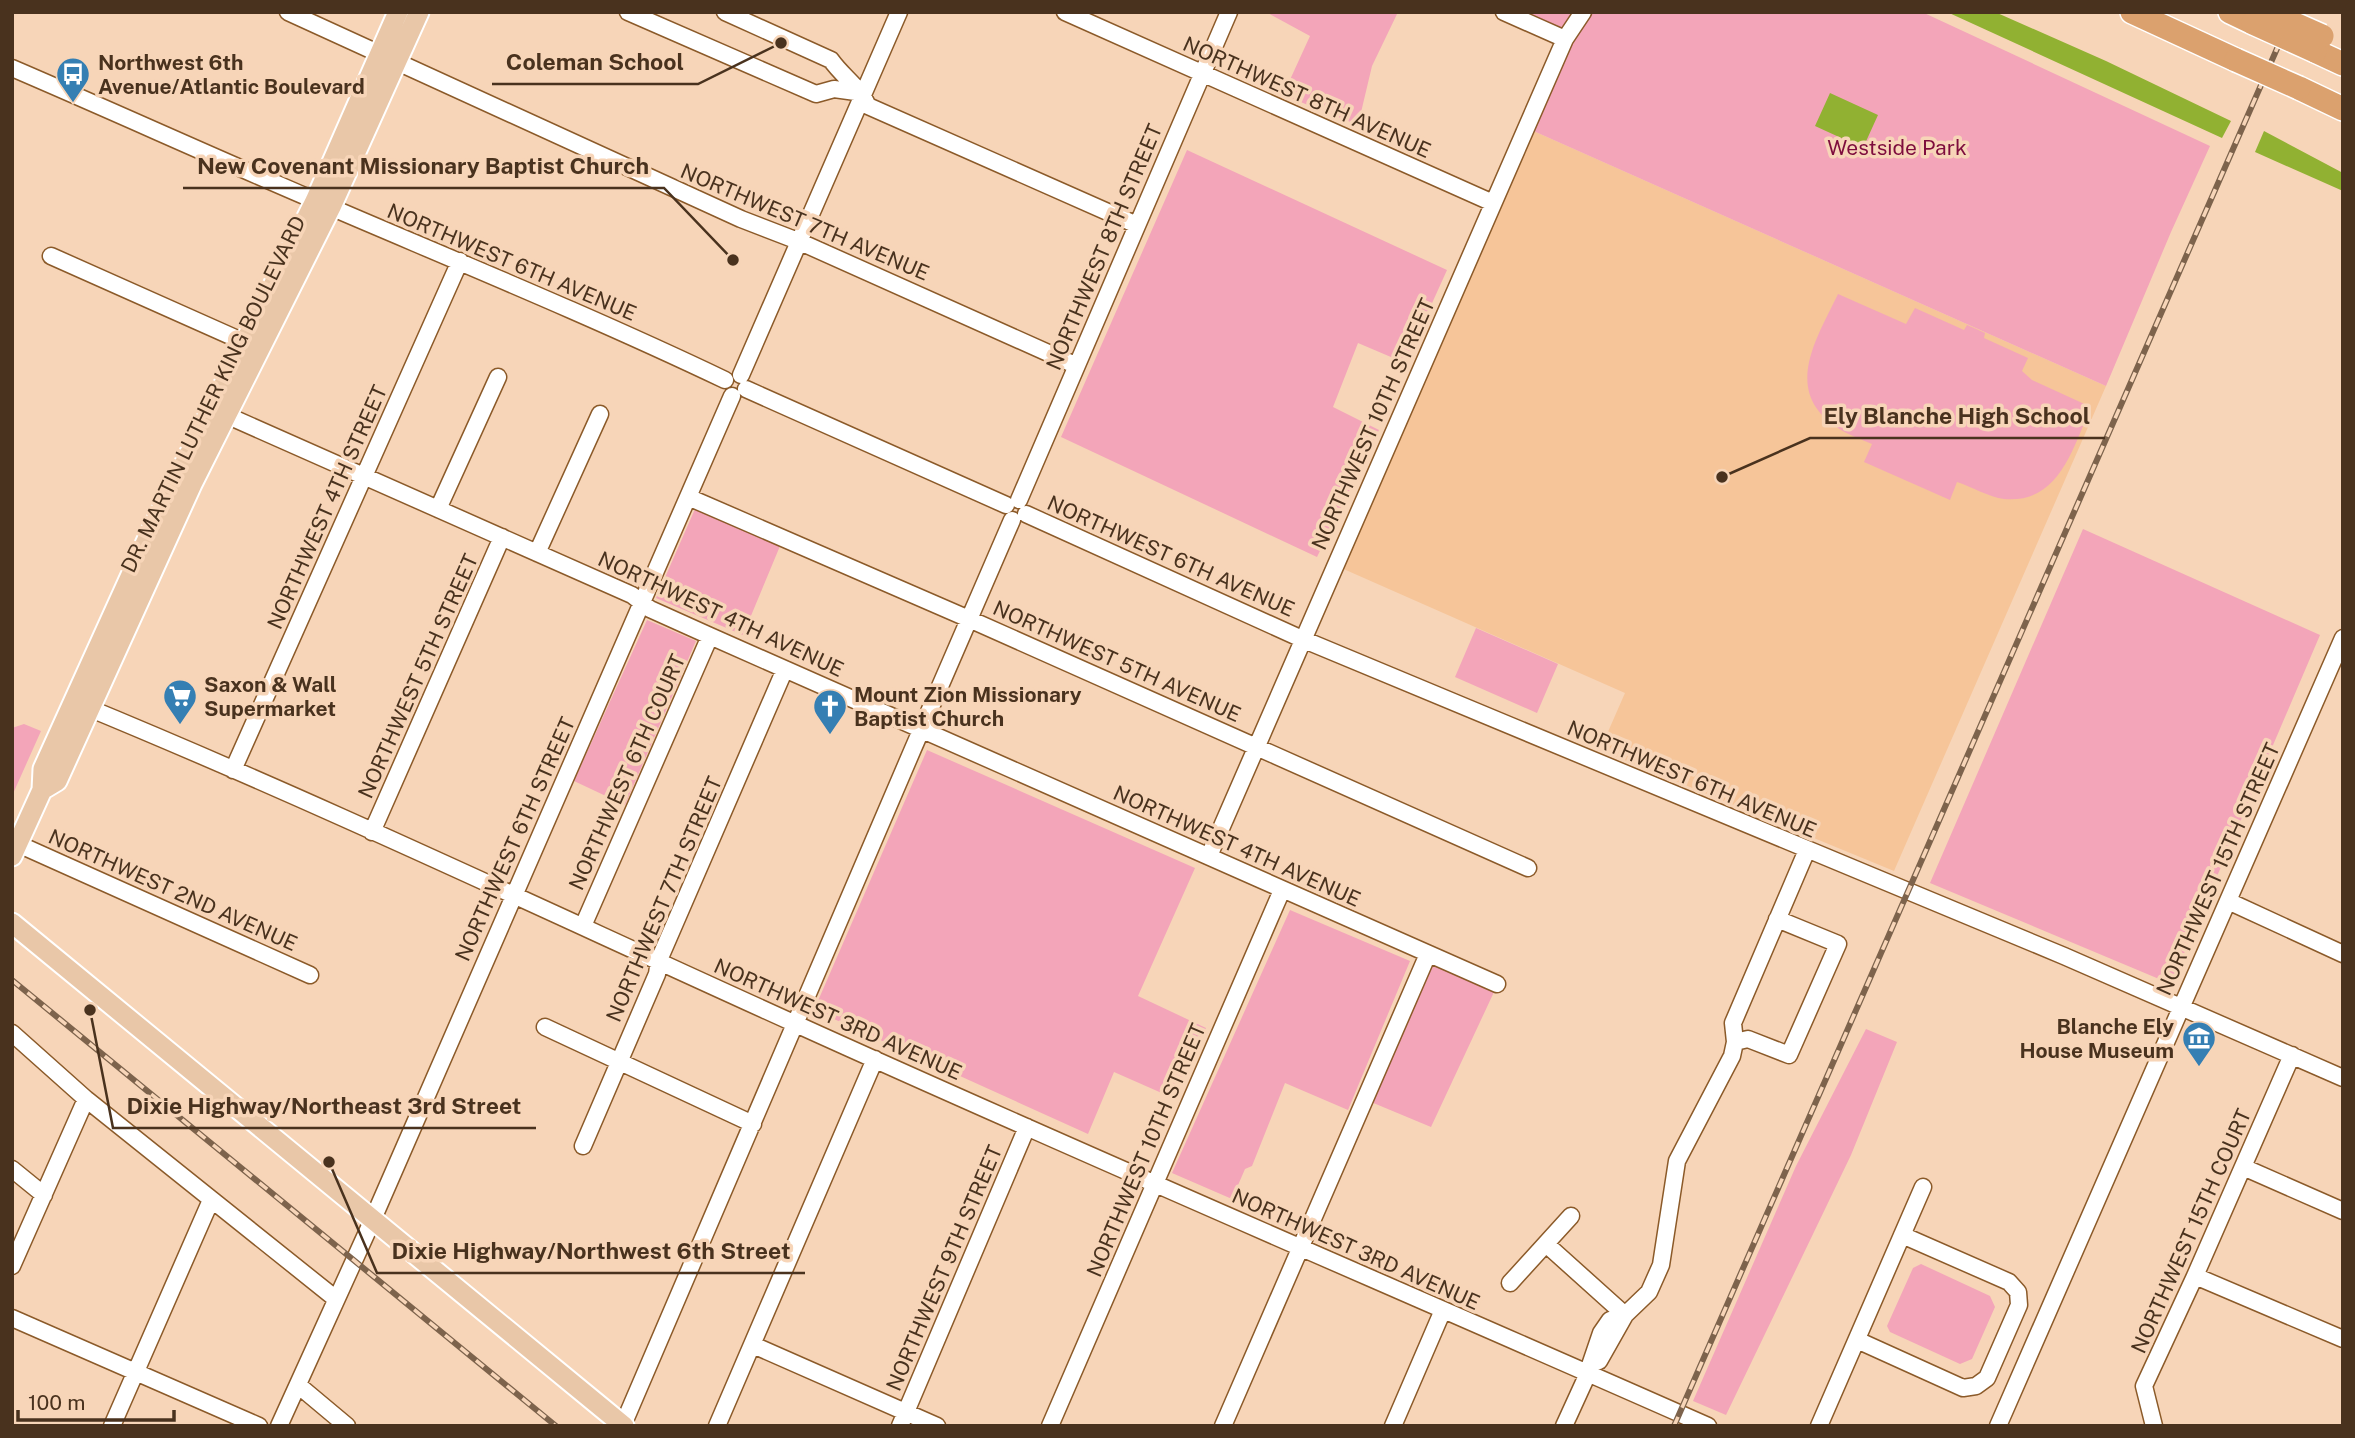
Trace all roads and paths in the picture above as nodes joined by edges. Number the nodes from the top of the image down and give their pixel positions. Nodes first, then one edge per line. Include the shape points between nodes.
1 (289, 12) edge
2 (398, 12) edge
3 (419, 12) edge
4 (628, 12) edge
5 (725, 12) edge
6 (899, 12) edge
7 (1065, 12) edge
8 (1229, 12) edge
9 (1504, 12) edge
10 (1583, 12) edge
11 (2132, 12) edge
12 (2168, 12) edge
13 (2230, 12) edge
14 (2261, 17) edge
15 (1565, 39) junction
16 (2318, 44) junction
17 (2343, 46) edge
18 (2239, 53) junction
19 (388, 58) junction
20 (2343, 64) edge
21 (12, 68) edge
22 (1203, 73) junction
23 (2302, 82) junction
24 (2343, 92) edge
25 (863, 93) junction
26 (2343, 108) edge
27 (1493, 203) junction
28 (323, 204) junction
29 (1137, 225) junction
30 (798, 241) junction
31 (51, 256) dead end
32 (460, 261) junction
33 (253, 346) junction
34 (1075, 365) junction
35 (498, 377) dead end
36 (736, 385) junction
37 (600, 414) dead end
38 (226, 415) junction
39 (364, 477) junction
40 (688, 497) junction
41 (438, 509) junction
42 (1016, 510) junction
43 (502, 537) junction
44 (537, 553) junction
45 (642, 603) junction
46 (121, 615) junction
47 (969, 619) junction
48 (710, 636) junction
49 (2343, 638) edge
50 (1302, 639) junction
51 (785, 669) junction
52 (82, 705) junction
53 (921, 728) junction
54 (1258, 747) junction
55 (233, 770) junction
56 (372, 832) junction
57 (15, 850) edge
58 (1807, 850) junction
59 (1209, 856) junction
60 (1528, 868) dead end
61 (1282, 890) junction
62 (513, 894) junction
63 (2228, 901) junction
64 (1777, 919) junction
65 (12, 923) edge
66 (583, 926) junction
67 (1428, 954) junction
68 (2343, 954) edge
69 (659, 960) junction
70 (310, 975) dead end
71 (1497, 984) dead end
72 (2181, 1007) junction
73 (796, 1024) junction
74 (545, 1027) dead end
75 (12, 1033) edge
76 (1735, 1042) junction
77 (2292, 1055) junction
78 (875, 1059) junction
79 (619, 1060) junction
80 (2343, 1078) edge
81 (86, 1099) junction
82 (753, 1124) junction
83 (1027, 1127) junction
84 (583, 1146) dead end
85 (2243, 1167) junction
86 (12, 1169) edge
87 (1154, 1183) junction
88 (1923, 1187) dead end
89 (44, 1195) junction
90 (211, 1200) junction
91 (2343, 1211) edge
92 (1571, 1216) dead end
93 (373, 1219) junction
94 (1902, 1235) junction
95 (1546, 1244) junction
96 (1299, 1247) junction
97 (12, 1266) edge
98 (2195, 1276) junction
99 (1510, 1283) dead end
100 (336, 1299) junction
101 (1443, 1310) junction
102 (1625, 1315) junction
103 (12, 1318) edge
104 (2343, 1339) edge
105 (1857, 1340) junction
106 (753, 1345) junction
107 (135, 1372) junction
108 (1587, 1372) junction
109 (298, 1385) junction
110 (903, 1419) edge
111 (623, 1425) edge
112 (112, 1426) edge
113 (258, 1426) edge
114 (279, 1426) edge
115 (347, 1426) edge
116 (717, 1426) edge
117 (937, 1426) edge
118 (1050, 1426) edge
119 (1223, 1426) edge
120 (1393, 1426) edge
121 (1564, 1426) edge
122 (1708, 1426) edge
123 (1819, 1426) edge
124 (1998, 1426) edge
125 (2154, 1426) edge

1 - 19 street, NORTHWEST 7TH AVENUE
2 - 19 main road, DR. MARTIN LUTHER KING BOULEVARD
3 - 19 main road, DR. MARTIN LUTHER KING BOULEVARD
4 - 25 street via 816,94 834,89
5 - 25 street via 831,60
6 - 25 street, NORTHWEST 6TH STREET
7 - 22 street, NORTHWEST 8TH AVENUE
8 - 22 street, NORTHWEST 8TH STREET
9 - 15 street
10 - 15 street, NORTHWEST 10TH STREET
11 - 18 highway
12 - 18 highway
13 - 14 highway
14 - 16 highway, bridge
15 - 27 street, NORTHWEST 10TH STREET
16 - 17 highway
16 - 20 highway
18 - 23 highway, bridge
19 - 28 main road, DR. MARTIN LUTHER KING BOULEVARD
19 - 30 street, NORTHWEST 7TH AVENUE
21 - 28 street, NORTHWEST 6TH AVENUE
22 - 27 street, NORTHWEST 8TH AVENUE
22 - 29 street, NORTHWEST 8TH STREET
23 - 24 highway
23 - 26 highway
25 - 29 street via 868,106
25 - 30 street, NORTHWEST 6TH STREET
27 - 50 street, NORTHWEST 10TH STREET
28 - 32 street, NORTHWEST 6TH AVENUE
28 - 33 main road, DR. MARTIN LUTHER KING BOULEVARD
29 - 34 street, NORTHWEST 8TH STREET
30 - 34 street, NORTHWEST 7TH AVENUE
30 - 36 street, NORTHWEST 6TH STREET
31 - 33 street
32 - 36 street, NORTHWEST 6TH AVENUE
32 - 39 street, NORTHWEST 4TH STREET
33 - 38 main road, DR. MARTIN LUTHER KING BOULEVARD
33 - 46 main road, DR. MARTIN LUTHER KING BOULEVARD via 187,458
34 - 42 street, NORTHWEST 8TH STREET
35 - 41 street
36 - 40 street, NORTHWEST 6TH STREET
36 - 42 street, NORTHWEST 6TH AVENUE
37 - 44 street
38 - 39 street, NORTHWEST 4TH AVENUE
38 - 46 main road, DR. MARTIN LUTHER KING BOULEVARD
39 - 41 street, NORTHWEST 4TH AVENUE
39 - 55 street, NORTHWEST 4TH STREET
40 - 45 street, NORTHWEST 6TH STREET
40 - 47 street, NORTHWEST 5TH AVENUE
41 - 43 street, NORTHWEST 4TH AVENUE
42 - 47 street, NORTHWEST 8TH STREET
42 - 50 street, NORTHWEST 6TH AVENUE
43 - 44 street, NORTHWEST 4TH AVENUE
43 - 56 street, NORTHWEST 5TH STREET
44 - 45 street, NORTHWEST 4TH AVENUE
45 - 48 street, NORTHWEST 4TH AVENUE
45 - 62 street, NORTHWEST 6TH STREET
46 - 52 main road, DR. MARTIN LUTHER KING BOULEVARD
47 - 53 street, NORTHWEST 8TH STREET
47 - 54 street, NORTHWEST 5TH AVENUE
48 - 51 street, NORTHWEST 4TH AVENUE
48 - 66 street, NORTHWEST 6TH COURT
49 - 63 street, NORTHWEST 15TH STREET
50 - 54 street, NORTHWEST 10TH STREET
50 - 58 street, NORTHWEST 6TH AVENUE
51 - 53 street, NORTHWEST 4TH AVENUE
51 - 69 street, NORTHWEST 7TH STREET
52 - 55 street, NORTHWEST 3RD AVENUE
52 - 57 main road, DR. MARTIN LUTHER KING BOULEVARD via 43,769 42,790
53 - 59 street, NORTHWEST 4TH AVENUE
53 - 73 street, NORTHWEST 8TH STREET
54 - 59 street, NORTHWEST 10TH STREET
54 - 60 street, NORTHWEST 5TH AVENUE
55 - 56 street, NORTHWEST 3RD AVENUE
56 - 62 street, NORTHWEST 3RD AVENUE
57 - 70 street, NORTHWEST 2ND AVENUE
58 - 64 street
58 - 72 street, NORTHWEST 6TH AVENUE
59 - 61 street, NORTHWEST 4TH AVENUE
61 - 67 street, NORTHWEST 4TH AVENUE
61 - 87 street, NORTHWEST 10TH STREET
62 - 66 street, NORTHWEST 3RD AVENUE
62 - 93 street, NORTHWEST 6TH STREET
63 - 68 street
63 - 72 street, NORTHWEST 15TH STREET
64 - 76 street via 1733,1023
64 - 76 street via 1838,944 1789,1055 1748,1039
65 - 93 main road
66 - 69 street, NORTHWEST 3RD AVENUE
67 - 71 street, NORTHWEST 4TH AVENUE
67 - 96 street
69 - 73 street, NORTHWEST 3RD AVENUE
69 - 79 street, NORTHWEST 7TH STREET
72 - 77 street, NORTHWEST 6TH AVENUE
72 - 124 street, NORTHWEST 15TH STREET
73 - 78 street, NORTHWEST 3RD AVENUE
73 - 82 street, NORTHWEST 8TH STREET
74 - 79 street
75 - 81 street
76 - 102 street via 1677,1161 1656,1282
77 - 80 street, NORTHWEST 6TH AVENUE
77 - 85 street, NORTHWEST 15TH COURT
78 - 83 street, NORTHWEST 3RD AVENUE
78 - 106 street
79 - 82 street
79 - 84 street, NORTHWEST 7TH STREET
81 - 89 street
81 - 90 street
82 - 111 street, NORTHWEST 8TH STREET
83 - 87 street, NORTHWEST 3RD AVENUE
83 - 110 street, NORTHWEST 9TH STREET
85 - 91 street
85 - 98 street, NORTHWEST 15TH COURT
86 - 89 street
87 - 96 street, NORTHWEST 3RD AVENUE
87 - 118 street, NORTHWEST 10TH STREET
88 - 94 street
89 - 97 street
90 - 100 street
90 - 107 street
92 - 95 street, NORTHWEST 3RD AVENUE
93 - 100 street, NORTHWEST 6TH STREET
93 - 111 main road
94 - 105 street
94 - 105 street via 2009,1282 2018,1292 2019,1305 1987,1378 1976,1386 1963,1388
95 - 99 street, NORTHWEST 3RD AVENUE
95 - 102 street
96 - 101 street, NORTHWEST 3RD AVENUE
96 - 119 street
98 - 104 street
98 - 125 street, NORTHWEST 15TH COURT via 2144,1386
100 - 109 street, NORTHWEST 6TH STREET
101 - 108 street, NORTHWEST 3RD AVENUE
101 - 120 street
102 - 108 street via 1610,1320 1601,1332
103 - 107 street
105 - 123 street
106 - 110 street
106 - 116 street
107 - 112 street
107 - 113 street
108 - 121 street
108 - 122 street, NORTHWEST 3RD AVENUE
109 - 114 street, NORTHWEST 6TH STREET
109 - 115 street
110 - 117 street

